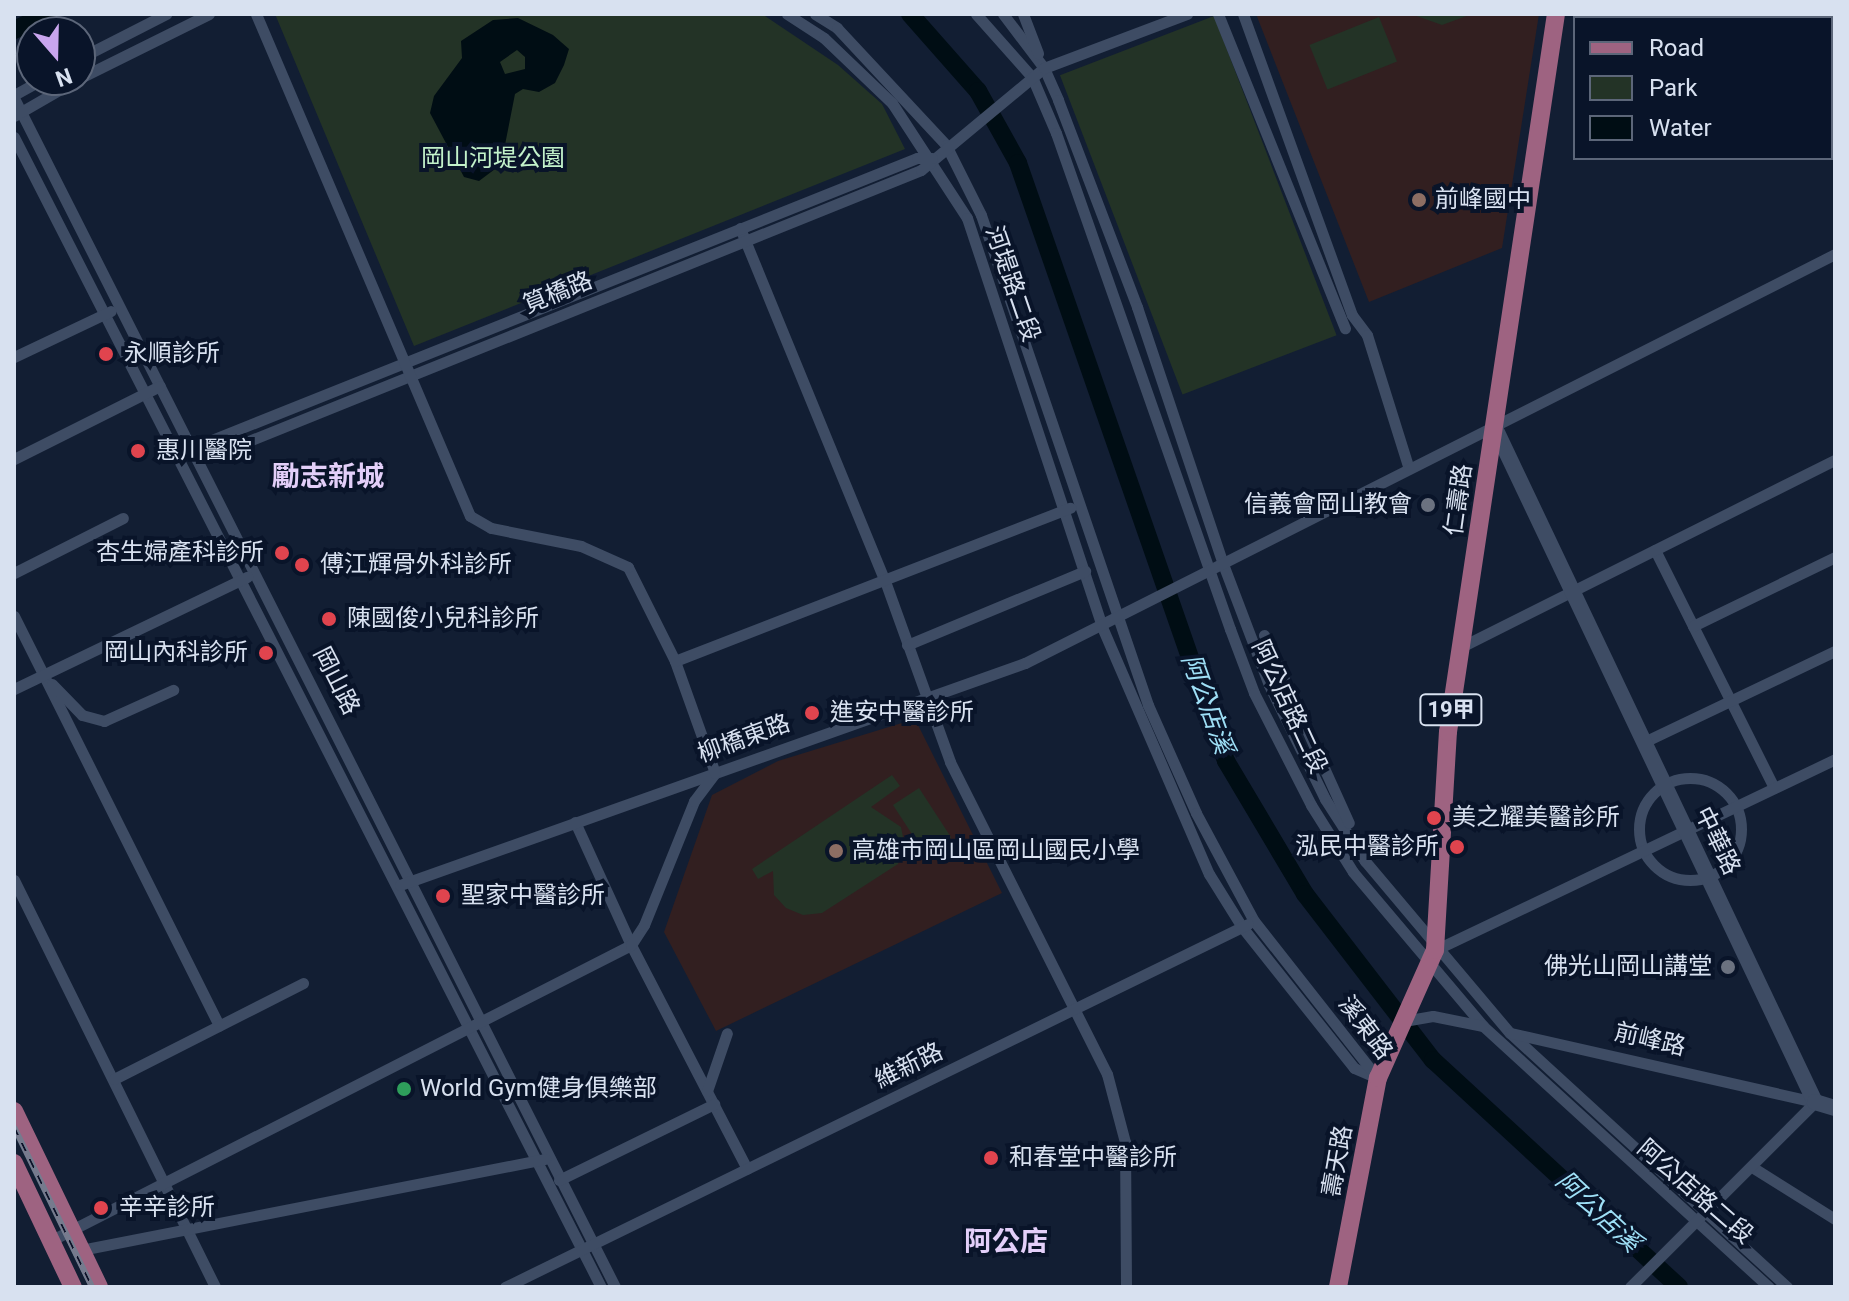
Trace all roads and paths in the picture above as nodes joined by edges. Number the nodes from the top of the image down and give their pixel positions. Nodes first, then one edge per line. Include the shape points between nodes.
1 (166, 14) edge
2 (209, 14) edge
3 (256, 14) edge
4 (787, 14) edge
5 (815, 14) edge
6 (976, 14) edge
7 (1003, 14) edge
8 (1023, 14) edge
9 (1187, 14) edge
10 (1218, 14) edge
11 (1243, 14) edge
12 (1556, 14) edge
13 (96, 50) edge
14 (1044, 68) junction
15 (96, 70) edge
16 (1032, 77) junction
17 (14, 96) edge
18 (48, 96) edge
19 (17, 114) edge
20 (14, 137) edge
21 (946, 145) junction
22 (1293, 153) junction
23 (932, 158) junction
24 (1276, 158) junction
25 (740, 228) junction
26 (745, 241) junction
27 (1835, 254) edge
28 (118, 307) junction
29 (1137, 307) junction
30 (1121, 312) junction
31 (105, 313) junction
32 (527, 313) junction
33 (533, 327) junction
34 (1345, 328) dead end
35 (14, 357) edge
36 (404, 363) junction
37 (410, 376) junction
38 (160, 386) junction
39 (146, 393) junction
40 (1170, 405) junction
41 (1154, 410) junction
42 (278, 413) junction
43 (1494, 426) junction
44 (283, 427) junction
45 (194, 454) junction
46 (14, 459) edge
47 (180, 460) junction
48 (1835, 460) edge
49 (1409, 469) junction
50 (1080, 505) junction
51 (1066, 509) junction
52 (123, 518) dead end
53 (1655, 550) junction
54 (1835, 557) edge
55 (1223, 564) junction
56 (1085, 571) junction
57 (14, 573) edge
58 (255, 573) junction
59 (1203, 575) junction
60 (242, 580) junction
61 (885, 581) junction
62 (1572, 591) junction
63 (14, 616) edge
64 (1117, 619) junction
65 (1693, 626) junction
66 (1102, 627) junction
67 (1264, 635) dead end
68 (907, 645) junction
69 (1461, 647) junction
70 (1835, 651) edge
71 (675, 661) junction
72 (44, 675) junction
73 (14, 689) edge
74 (173, 690) dead end
75 (925, 698) junction
76 (1731, 701) junction
77 (1644, 742) junction
78 (1835, 759) edge
79 (715, 773) junction
80 (1664, 784) junction
81 (1774, 788) junction
82 (1737, 806) junction
83 (575, 822) junction
84 (1349, 823) dead end
85 (1686, 830) junction
86 (1643, 851) junction
87 (1708, 877) junction
88 (14, 880) edge
89 (413, 881) junction
90 (400, 885) junction
91 (1254, 921) junction
92 (1242, 927) junction
93 (631, 945) junction
94 (1433, 959) junction
95 (303, 983) dead end
96 (1075, 1009) junction
97 (476, 1021) junction
98 (1404, 1021) junction
99 (219, 1026) junction
100 (1483, 1026) junction
101 (727, 1033) dead end
102 (1510, 1033) junction
103 (1378, 1078) junction
104 (114, 1079) junction
105 (707, 1091) junction
106 (1815, 1102) junction
107 (714, 1104) junction
108 (1835, 1108) edge
109 (14, 1111) edge
110 (1611, 1126) junction
111 (1600, 1138) junction
112 (554, 1157) junction
113 (539, 1159) junction
114 (14, 1163) edge
115 (1752, 1167) junction
116 (747, 1169) junction
117 (564, 1178) junction
118 (165, 1183) junction
119 (552, 1184) junction
120 (1707, 1213) junction
121 (1835, 1219) edge
122 (1697, 1222) junction
123 (187, 1228) junction
124 (71, 1231) junction
125 (50, 1241) junction
126 (595, 1243) junction
127 (583, 1249) junction
128 (81, 1250) junction
129 (1633, 1284) edge
130 (1776, 1285) edge
131 (73, 1287) edge
132 (99, 1287) edge
133 (215, 1287) edge
134 (505, 1287) edge
135 (601, 1287) edge
136 (615, 1287) edge
137 (1126, 1287) edge
138 (1338, 1287) edge

1 - 13 street
2 - 15 street
3 - 36 street
4 - 23 street, 河堤路二段 via 824,38 892,103
5 - 21 street, 河堤路二段 via 837,28
6 - 16 street, 阿公店路二段
7 - 14 street, 阿公店路二段
8 - 14 street
9 - 14 street, 筧橋路
10 - 24 street
11 - 22 street
12 - 43 main road, 仁壽路 / 19甲
14 - 16 street, 筧橋路
14 - 29 street, 阿公店路二段
16 - 21 street, 筧橋路
16 - 30 street, 阿公店路二段
17 - 19 street, 岡山路
18 - 19 street
19 - 28 street, 岡山路
20 - 31 street, 岡山路
21 - 23 street, 筧橋路
21 - 50 street, 河堤路二段 via 981,215
22 - 24 street
22 - 49 street via 1352,315 1367,335
23 - 25 street, 筧橋路 via 917,158
23 - 26 street, 筧橋路 via 921,170
23 - 51 street, 河堤路二段 via 967,218
24 - 34 street
25 - 26 street
25 - 32 street, 筧橋路
26 - 33 street, 筧橋路
26 - 61 street
27 - 43 street, 柳橋東路
28 - 31 street
28 - 38 street, 岡山路
29 - 30 street
29 - 40 street, 阿公店路二段
30 - 41 street, 阿公店路二段
31 - 35 street
31 - 39 street, 岡山路
32 - 33 street
32 - 36 street, 筧橋路
33 - 37 street, 筧橋路
36 - 37 street
36 - 42 street, 筧橋路
37 - 44 street, 筧橋路
37 - 71 street via 473,521 581,546 628,567
38 - 39 street
38 - 45 street, 岡山路
39 - 46 street
39 - 47 street, 岡山路
40 - 41 street
40 - 55 street, 阿公店路二段
41 - 59 street, 阿公店路二段
42 - 44 street
42 - 45 street, 筧橋路 via 209,441
43 - 49 street, 柳橋東路
43 - 62 main road, 中華路
43 - 69 main road, 仁壽路 / 19甲
44 - 45 street, 筧橋路 via 214,455
45 - 47 street, 筧橋路
45 - 58 street, 岡山路
47 - 60 street, 岡山路
48 - 53 street
49 - 55 street, 柳橋東路
50 - 51 street
50 - 64 street, 河堤路二段
51 - 56 street, 河堤路二段
51 - 61 street
52 - 57 street
53 - 62 street
53 - 65 street
54 - 65 street
55 - 59 street, 柳橋東路
55 - 94 street, 阿公店路二段 via 1269,685 1325,799
56 - 66 street, 河堤路二段
56 - 68 street
58 - 60 street
58 - 89 street, 岡山路
59 - 64 street, 柳橋東路
59 - 94 street, 阿公店路二段 via 1311,805 1353,872
60 - 72 street
60 - 90 street, 岡山路
61 - 68 street
61 - 71 street
62 - 69 street
62 - 77 main road, 中華路
63 - 72 street
64 - 66 street, 柳橋東路
64 - 91 street, 溪東路 via 1196,813
65 - 76 street
66 - 75 street, 柳橋東路 via 1025,663
66 - 92 street, 溪東路 via 1183,818
67 - 84 street
68 - 75 street
69 - 94 main road, 仁壽路 / 19甲 via 1448,732
70 - 76 street
71 - 79 street
72 - 73 street
72 - 74 street via 82,715 104,721
72 - 99 street
75 - 79 street, 柳橋東路
75 - 96 street via 950,762
76 - 77 street
76 - 81 street
77 - 80 main road, 中華路
78 - 81 street
79 - 83 street, 柳橋東路
79 - 93 street via 694,801
80 - 82 street via 1699,778 1721,788
80 - 85 main road, 中華路
80 - 86 street via 1644,804 1638,819
81 - 82 street
82 - 85 street
82 - 87 street via 1741,838 1735,854
83 - 89 street, 柳橋東路
83 - 93 street
85 - 86 street
85 - 87 main road, 中華路
86 - 87 street via 1664,874
86 - 94 street
87 - 106 main road, 中華路
88 - 104 street
89 - 90 street, 柳橋東路
89 - 97 street, 岡山路
90 - 97 street, 岡山路
91 - 92 street, 維新路
91 - 103 street, 溪東路
92 - 96 street, 維新路
92 - 103 street, 溪東路 via 1354,1068
93 - 97 street
93 - 105 street
94 - 98 main road, 仁壽路 / 19甲
94 - 100 street, 阿公店路二段
94 - 102 street, 阿公店路二段
95 - 99 street
96 - 116 street, 維新路
96 - 137 street via 1107,1074 1125,1142
97 - 112 street, 岡山路
97 - 113 street, 岡山路
97 - 118 street
98 - 100 street, 前峰路 via 1433,1016
98 - 103 main road, 壽天路 / 19甲
99 - 104 street
100 - 102 street, 前峰路
100 - 111 street, 阿公店路二段
101 - 105 street
102 - 106 street, 前峰路
102 - 110 street, 阿公店路二段
103 - 138 main road, 壽天路 / 19甲
104 - 118 street
105 - 107 street
106 - 108 main road, 前峰路
106 - 115 street
107 - 116 street
107 - 117 street
109 - 124 main road
110 - 111 street
110 - 120 street, 阿公店路二段
111 - 122 street, 阿公店路二段
112 - 113 street
112 - 117 street, 岡山路
113 - 119 street, 岡山路
113 - 123 street
114 - 125 main road
115 - 120 street
115 - 121 street
116 - 126 street, 維新路
117 - 119 street
117 - 126 street, 岡山路
118 - 123 street
118 - 124 street
119 - 127 street, 岡山路
120 - 122 street
120 - 130 street, 阿公店路二段
122 - 129 street
122 - 130 street, 阿公店路二段
123 - 128 street
123 - 133 street
124 - 125 street
124 - 128 main road
125 - 131 main road
126 - 127 street, 維新路
126 - 136 street, 岡山路
127 - 134 street, 維新路
127 - 135 street, 岡山路
128 - 132 main road

